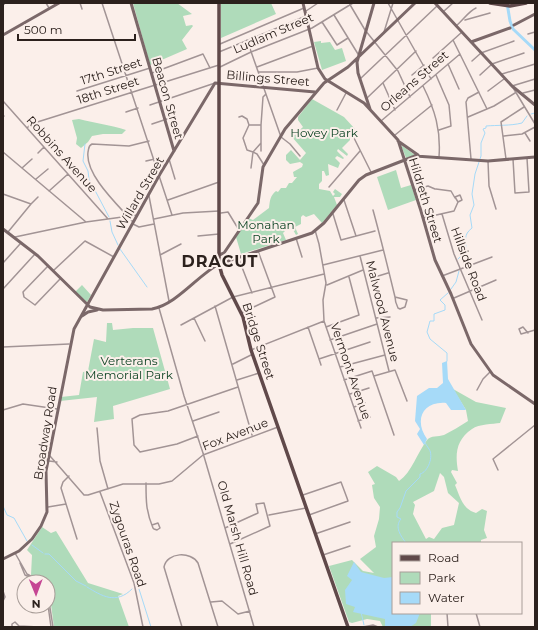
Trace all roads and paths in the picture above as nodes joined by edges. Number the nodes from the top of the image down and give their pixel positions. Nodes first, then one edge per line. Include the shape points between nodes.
1 (46, 3) edge
2 (58, 3) edge
3 (80, 3) edge
4 (102, 3) edge
5 (131, 3) edge
6 (219, 3) edge
7 (303, 3) edge
8 (318, 3) edge
9 (353, 3) edge
10 (374, 3) edge
11 (388, 3) edge
12 (393, 3) edge
13 (453, 3) edge
14 (490, 3) edge
15 (526, 3) edge
16 (349, 4) edge
17 (413, 4) edge
18 (437, 4) edge
19 (49, 8) junction
20 (391, 8) junction
21 (476, 8) dead end
22 (82, 9) dead end
23 (305, 10) junction
24 (444, 12) junction
25 (490, 13) dead end
26 (535, 14) edge
27 (334, 15) junction
28 (306, 16) junction
29 (398, 20) junction
30 (465, 20) junction
31 (322, 22) junction
32 (514, 24) dead end
33 (456, 26) junction
34 (510, 28) dead end
35 (310, 29) junction
36 (365, 30) junction
37 (462, 32) junction
38 (535, 32) edge
39 (384, 33) junction
40 (528, 34) dead end
41 (3, 35) edge
42 (407, 35) junction
43 (348, 38) junction
44 (247, 40) junction
45 (453, 40) junction
46 (514, 41) dead end
47 (374, 42) junction
48 (471, 42) junction
49 (219, 45) junction
50 (313, 46) junction
51 (219, 52) junction
52 (251, 52) junction
53 (416, 52) junction
54 (481, 53) junction
55 (524, 53) dead end
56 (460, 54) junction
57 (385, 55) junction
58 (358, 56) junction
59 (433, 58) dead end
60 (472, 61) dead end
61 (448, 64) junction
62 (492, 64) junction
63 (535, 64) edge
64 (424, 65) junction
65 (219, 66) junction
66 (256, 67) junction
67 (150, 68) junction
68 (210, 68) junction
69 (318, 68) junction
70 (397, 70) junction
71 (258, 72) junction
72 (151, 74) junction
73 (502, 74) junction
74 (127, 75) junction
75 (436, 75) junction
76 (480, 75) dead end
77 (412, 76) dead end
78 (505, 78) junction
79 (360, 79) junction
80 (431, 79) junction
81 (535, 79) edge
82 (326, 81) junction
83 (214, 83) junction
84 (219, 83) junction
85 (383, 83) junction
86 (154, 85) junction
87 (423, 86) junction
88 (512, 86) junction
89 (263, 87) junction
90 (460, 89) dead end
91 (535, 90) edge
92 (77, 91) dead end
93 (132, 91) junction
94 (488, 91) dead end
95 (315, 92) junction
96 (479, 92) junction
97 (346, 93) junction
98 (515, 93) junction
99 (522, 93) junction
100 (266, 94) junction
101 (410, 97) junction
102 (367, 98) junction
103 (3, 101) edge
104 (159, 102) junction
105 (150, 105) dead end
106 (432, 105) junction
107 (535, 105) edge
108 (524, 107) junction
109 (138, 108) junction
110 (487, 108) junction
111 (370, 109) junction
112 (337, 110) dead end
113 (395, 110) junction
114 (126, 112) dead end
115 (238, 117) dead end
116 (468, 117) junction
117 (170, 118) dead end
118 (164, 120) junction
119 (381, 121) junction
120 (152, 124) dead end
121 (249, 125) junction
122 (261, 125) junction
123 (535, 126) edge
124 (27, 128) junction
125 (439, 130) junction
126 (525, 133) junction
127 (352, 136) dead end
128 (394, 136) junction
129 (504, 136) junction
130 (281, 137) junction
131 (398, 140) junction
132 (149, 141) junction
133 (530, 142) dead end
134 (261, 143) junction
135 (44, 147) junction
136 (174, 151) junction
137 (261, 151) dead end
138 (360, 151) junction
139 (3, 152) edge
140 (253, 152) junction
141 (38, 153) dead end
142 (420, 155) junction
143 (300, 156) dead end
144 (439, 157) junction
145 (527, 157) junction
146 (535, 157) edge
147 (513, 158) junction
148 (32, 159) dead end
149 (155, 159) junction
150 (169, 159) junction
151 (506, 159) junction
152 (405, 160) junction
153 (471, 160) junction
154 (146, 161) dead end
155 (488, 161) junction
156 (264, 165) junction
157 (22, 168) junction
158 (251, 168) dead end
159 (48, 169) dead end
160 (371, 173) junction
161 (68, 174) junction
162 (160, 175) junction
163 (175, 179) dead end
164 (36, 180) junction
165 (219, 182) junction
166 (329, 187) dead end
167 (414, 190) junction
168 (49, 191) junction
169 (3, 194) edge
170 (149, 194) junction
171 (38, 197) dead end
172 (455, 198) junction
173 (168, 200) junction
174 (344, 200) junction
175 (458, 202) junction
176 (31, 204) junction
177 (372, 210) dead end
178 (496, 210) dead end
179 (219, 212) junction
180 (333, 214) junction
181 (442, 214) junction
182 (137, 215) junction
183 (172, 215) junction
184 (128, 216) junction
185 (423, 218) junction
186 (108, 219) junction
187 (154, 219) junction
188 (86, 222) junction
189 (133, 223) junction
190 (154, 224) junction
191 (3, 229) edge
192 (239, 230) junction
193 (315, 230) junction
194 (375, 230) dead end
195 (8, 232) junction
196 (219, 234) junction
197 (198, 236) dead end
198 (356, 236) junction
199 (15, 237) junction
200 (296, 238) junction
201 (22, 242) junction
202 (181, 244) dead end
203 (383, 250) junction
204 (258, 251) junction
205 (35, 254) junction
206 (160, 255) junction
207 (219, 255) junction
208 (360, 256) junction
209 (114, 257) junction
210 (238, 257) junction
211 (302, 257) dead end
212 (492, 257) dead end
213 (3, 263) edge
214 (219, 264) junction
215 (48, 266) junction
216 (323, 266) junction
217 (460, 269) junction
218 (363, 270) junction
219 (53, 271) junction
220 (389, 273) junction
221 (324, 274) junction
222 (442, 276) junction
223 (348, 277) junction
224 (375, 277) dead end
225 (61, 278) junction
226 (496, 280) dead end
227 (326, 285) junction
228 (271, 288) junction
229 (3, 289) edge
230 (470, 291) junction
231 (252, 293) junction
232 (233, 297) junction
233 (395, 297) junction
234 (452, 298) junction
235 (169, 302) junction
236 (87, 305) junction
237 (215, 306) junction
238 (159, 308) junction
239 (99, 310) junction
240 (241, 313) junction
241 (80, 317) junction
242 (390, 317) dead end
243 (194, 318) junction
244 (376, 318) junction
245 (482, 320) dead end
246 (324, 321) junction
247 (377, 324) junction
248 (181, 325) dead end
249 (308, 327) junction
250 (326, 327) junction
251 (535, 330) edge
252 (528, 333) junction
253 (330, 340) junction
254 (204, 341) dead end
255 (370, 342) dead end
256 (70, 344) junction
257 (3, 347) edge
258 (252, 352) junction
259 (335, 354) junction
260 (385, 355) junction
261 (319, 359) junction
262 (232, 364) junction
263 (321, 365) dead end
264 (340, 367) junction
265 (389, 371) junction
266 (490, 372) junction
267 (259, 373) junction
268 (374, 376) junction
269 (236, 380) junction
270 (344, 380) junction
271 (238, 387) junction
272 (369, 388) dead end
273 (477, 390) dead end
274 (349, 394) junction
275 (407, 401) dead end
276 (365, 403) dead end
277 (187, 404) junction
278 (535, 404) edge
279 (353, 407) junction
280 (57, 409) junction
281 (3, 410) edge
282 (219, 412) dead end
283 (370, 417) dead end
284 (193, 421) junction
285 (358, 421) junction
286 (535, 425) edge
287 (278, 427) junction
288 (96, 428) dead end
289 (361, 428) dead end
290 (394, 435) dead end
291 (198, 436) junction
292 (252, 436) junction
293 (204, 454) junction
294 (50, 456) junction
295 (49, 461) junction
296 (57, 462) junction
297 (498, 470) dead end
298 (69, 476) junction
299 (146, 483) junction
300 (108, 489) junction
301 (100, 492) junction
302 (302, 496) junction
303 (66, 504) junction
304 (47, 507) junction
305 (306, 508) junction
306 (268, 515) junction
307 (309, 515) junction
308 (350, 522) dead end
309 (152, 525) dead end
310 (225, 528) junction
311 (315, 534) junction
312 (77, 539) dead end
313 (230, 544) junction
314 (350, 546) dead end
315 (15, 553) junction
316 (323, 556) junction
317 (3, 559) edge
318 (24, 574) edge
319 (3, 591) edge
320 (3, 601) edge
321 (210, 602) junction
322 (250, 612) junction
323 (50, 614) edge
324 (447, 614) edge
325 (476, 614) edge
326 (18, 626) edge
327 (12, 627) edge
328 (39, 627) edge
329 (52, 627) edge
330 (143, 627) edge
331 (182, 627) edge
332 (218, 627) edge
333 (254, 627) edge
334 (348, 627) edge
335 (363, 627) edge
336 (378, 627) edge
337 (448, 627) edge
338 (480, 627) edge

1 - 19 street
2 - 19 street
3 - 22 street
4 - 74 street
5 - 67 street, Beacon Street
6 - 49 main road, Bridge Street
7 - 23 street, Hildreth Street
8 - 23 street
9 - 16 street, Ludlam Street
10 - 36 street
11 - 20 street
12 - 20 street
13 - 24 street
14 - 15 main road via 513,6
16 - 27 street, Ludlam Street
16 - 36 street
17 - 29 street
18 - 24 street
18 - 42 street
19 - 41 street
20 - 29 street
20 - 39 street
21 - 30 street via 472,9
23 - 28 street, Hildreth Street
23 - 49 street
24 - 33 street
25 - 30 street
26 - 32 street
27 - 31 street, Ludlam Street
27 - 43 street
28 - 35 street, Hildreth Street
28 - 44 street
29 - 39 street
29 - 42 street
30 - 33 street
31 - 35 street, Ludlam Street
31 - 43 street via 337,45
33 - 37 street
34 - 48 street
35 - 50 street, Hildreth Street
35 - 52 street, Ludlam Street
36 - 47 street
36 - 58 street
37 - 45 street
37 - 48 street
38 - 40 street
39 - 47 street
42 - 53 street
42 - 57 street
43 - 58 street
44 - 51 street
44 - 52 street
45 - 56 street
45 - 59 street
46 - 54 street
47 - 57 street
47 - 58 street
48 - 54 street
49 - 51 main road, Bridge Street
50 - 66 street
50 - 69 street, Hildreth Street
51 - 65 main road, Bridge Street
52 - 65 street, Ludlam Street
52 - 66 street
53 - 64 street
53 - 70 street
54 - 60 street
54 - 62 street
55 - 62 street
56 - 61 street, Orleans Street
56 - 96 street
57 - 70 street
57 - 79 street
58 - 79 street
58 - 82 street via 341,73
61 - 75 street, Orleans Street
61 - 90 street
62 - 73 street
62 - 76 street
63 - 73 street
64 - 77 street
64 - 80 street
65 - 68 street, 18th Street
65 - 84 main road, Bridge Street
66 - 71 street
67 - 72 street, Beacon Street
67 - 74 street, 17th Street
68 - 72 street via 203,54
68 - 86 street, 18th Street
69 - 71 street via 297,72
69 - 82 street, Hildreth Street
70 - 85 street
70 - 101 street
71 - 89 street
72 - 86 street, Beacon Street
73 - 78 street
74 - 92 street, 17th Street
74 - 93 street
75 - 80 street, Orleans Street
75 - 125 street via 449,105 451,126
78 - 88 street
78 - 94 street
79 - 102 street
80 - 87 street, Orleans Street
81 - 88 street
82 - 95 street
82 - 97 street, Hildreth Street
83 - 84 street
83 - 104 street
83 - 136 street, Willard Street
84 - 89 street, Billings Street
84 - 165 main road, Bridge Street
85 - 102 street
85 - 113 street
86 - 93 street, 18th Street
86 - 104 street, Beacon Street
87 - 101 street, Orleans Street
87 - 106 street
88 - 98 street
88 - 99 street
89 - 95 street, Billings Street
89 - 100 street
91 - 99 street
93 - 109 street
93 - 124 street, 18th Street via 31,124
95 - 130 street
96 - 110 street
96 - 116 street via 467,99
97 - 111 street, Hildreth Street
97 - 112 street
98 - 108 street
98 - 110 street
99 - 107 street
100 - 122 street via 263,97
100 - 130 street
101 - 113 street, Orleans Street
102 - 111 street
103 - 124 street, Robbins Avenue
104 - 105 street
104 - 118 street, Beacon Street
106 - 125 street
106 - 128 street
108 - 123 street
108 - 129 street via 501,124
109 - 114 street
109 - 132 street
110 - 116 street
111 - 119 street, Hildreth Street
113 - 119 street, Orleans Street
115 - 121 street via 247,119
116 - 153 street
117 - 118 street
118 - 120 street
118 - 136 street, Beacon Street
119 - 128 street, Hildreth Street
121 - 122 street
121 - 140 street via 243,138 247,150
122 - 134 street
123 - 126 street
124 - 135 street, Robbins Avenue
125 - 144 street
126 - 129 street
126 - 133 street
127 - 138 street
128 - 131 street, Hildreth Street
129 - 151 street
130 - 143 street
130 - 156 street
131 - 142 street
131 - 152 street, Hildreth Street
132 - 149 street
132 - 184 street via 129,146 90,144 87,161 96,178
134 - 137 street
134 - 140 street
135 - 141 street
135 - 161 street, Robbins Avenue
136 - 150 street, Willard Street
138 - 160 street
138 - 166 street
139 - 157 street
140 - 156 street
140 - 158 street
142 - 144 street
142 - 152 street
144 - 153 street
145 - 146 street
145 - 147 street
145 - 147 street via 529,192 515,193
147 - 151 street
148 - 157 street
149 - 154 street
149 - 162 street
150 - 162 street, Willard Street
150 - 163 street
151 - 155 street
152 - 160 street
152 - 167 street, Hildreth Street
153 - 155 street
155 - 178 street via 489,186
156 - 192 street via 258,203
157 - 164 street
159 - 164 street
160 - 174 street via 359,180
161 - 168 street
161 - 186 street, Robbins Avenue
162 - 170 street, Willard Street
162 - 173 street
164 - 168 street
165 - 173 street
165 - 179 main road, Bridge Street
167 - 172 street via 428,186 451,191
167 - 185 street, Hildreth Street
168 - 188 street
169 - 176 street
170 - 182 street, Willard Street
170 - 187 street
171 - 176 street
172 - 175 street
172 - 175 street via 457,195 462,196 462,200
173 - 183 street
174 - 180 street
174 - 198 street
175 - 181 street via 454,211
176 - 195 street
177 - 203 street
179 - 183 street
179 - 192 street via 228,212
179 - 196 main road, Bridge Street
180 - 193 street
180 - 198 street via 341,240
181 - 185 street
181 - 217 street, Hillside Road
182 - 184 street
182 - 189 street, Willard Street
183 - 187 street
184 - 186 street
184 - 189 street
185 - 222 street, Hildreth Street
186 - 188 street
187 - 190 street
188 - 199 street
189 - 190 street via 139,227
189 - 209 street, Willard Street
190 - 206 street
191 - 195 street
192 - 207 street via 224,253
193 - 200 street
193 - 216 street, Vermont Avenue
194 - 198 street
195 - 199 street
196 - 197 street
196 - 207 main road, Bridge Street
199 - 201 street
200 - 204 street
200 - 211 street
201 - 205 street
201 - 213 street
202 - 206 street
203 - 208 street
203 - 220 street
204 - 210 street
204 - 228 street
205 - 215 street
205 - 229 street
206 - 235 street
207 - 214 main road, Bridge Street
208 - 216 street
208 - 218 street, Malwood Avenue
209 - 219 street via 85,241
209 - 236 street, Willard Street
210 - 214 street
210 - 231 street
212 - 217 street
214 - 232 main road, Bridge Street
214 - 235 street
215 - 219 street
215 - 225 street via 23,292 24,297 35,305
216 - 221 street, Vermont Avenue
217 - 222 street
217 - 230 street, Hillside Road
218 - 223 street
218 - 244 street, Malwood Avenue
219 - 225 street
220 - 224 street
220 - 233 street
221 - 227 street, Vermont Avenue
221 - 228 street
222 - 234 street, Hildreth Street
223 - 227 street
223 - 250 street via 359,315
225 - 236 street
226 - 230 street
227 - 246 street, Vermont Avenue via 323,300
228 - 231 street
228 - 240 street via 274,298
230 - 234 street
230 - 245 street, Hillside Road
231 - 232 street
232 - 237 street
232 - 240 main road, Bridge Street
233 - 233 street via 398,308 405,307 407,300
234 - 266 street, Hildreth Street via 469,341
235 - 238 street
236 - 239 street
236 - 241 street, Willard Street
237 - 243 street
237 - 262 street
238 - 239 street
238 - 277 street, Old Marsh Hill Road
239 - 241 street
240 - 258 main road, Bridge Street
241 - 256 street, Broadway Road
242 - 244 street
243 - 248 street
243 - 254 street
244 - 247 street, Malwood Avenue
246 - 249 street
246 - 250 street, Vermont Avenue
247 - 253 street
247 - 260 street, Malwood Avenue
249 - 258 street
249 - 261 street
250 - 253 street, Vermont Avenue
251 - 252 street
252 - 252 street via 521,334 519,329 523,327
253 - 259 street, Vermont Avenue
255 - 259 street
256 - 257 street
256 - 280 street, Broadway Road
258 - 262 street
258 - 267 main road, Bridge Street
259 - 261 street
259 - 264 street, Vermont Avenue
260 - 264 street
260 - 265 street, Malwood Avenue
261 - 263 street
262 - 269 street
264 - 270 street, Vermont Avenue
265 - 268 street
265 - 275 street via 395,370
266 - 273 street
266 - 278 street, Hildreth Street
267 - 269 street
267 - 287 main road, Bridge Street
268 - 270 street via 372,371
268 - 290 street
269 - 271 street
270 - 274 street, Vermont Avenue
271 - 277 street
271 - 292 street
272 - 274 street
274 - 279 street, Vermont Avenue
276 - 279 street
277 - 284 street, Old Marsh Hill Road
277 - 291 street via 132,419 134,445 140,452 177,444
279 - 285 street, Vermont Avenue
280 - 281 street via 23,404
280 - 294 street, Broadway Road
282 - 284 street
283 - 285 street
284 - 291 street, Old Marsh Hill Road
285 - 289 street, Vermont Avenue
286 - 297 street via 493,459
287 - 292 street, Fox Avenue
287 - 302 main road, Bridge Street
288 - 300 street via 100,461
291 - 293 street, Old Marsh Hill Road
292 - 293 street, Fox Avenue
293 - 299 street, Fox Avenue via 172,482
293 - 310 street, Old Marsh Hill Road
294 - 295 street, Broadway Road
294 - 296 street, Fox Avenue
295 - 296 street
295 - 304 street, Broadway Road via 46,477
296 - 298 street, Fox Avenue
298 - 301 street, Fox Avenue via 84,495
298 - 303 street via 61,485
299 - 300 street, Fox Avenue via 123,484
299 - 309 street via 146,508
300 - 301 street, Fox Avenue
301 - 330 street, Zygouras Road via 135,585
302 - 305 main road, Bridge Street
302 - 307 street via 341,482 348,501
303 - 304 street
303 - 312 street
304 - 315 street, Broadway Road via 45,517 36,533
305 - 306 street
305 - 307 main road, Bridge Street
306 - 310 street via 264,503 258,504 258,513
306 - 313 street via 270,526
307 - 311 main road, Bridge Street
308 - 311 street
310 - 313 street, Old Marsh Hill Road
311 - 316 main road, Bridge Street
313 - 322 street, Old Marsh Hill Road
314 - 316 street
315 - 317 street, Broadway Road
315 - 318 street
316 - 334 main road, Bridge Street
319 - 320 street
321 - 322 street via 222,601 237,614
321 - 331 street via 196,560 186,556 172,556 167,559 164,571
321 - 332 street
322 - 333 street, Old Marsh Hill Road
323 - 329 street
324 - 337 street
325 - 338 street
326 - 327 street via 18,623 14,622
326 - 328 street
335 - 336 street

